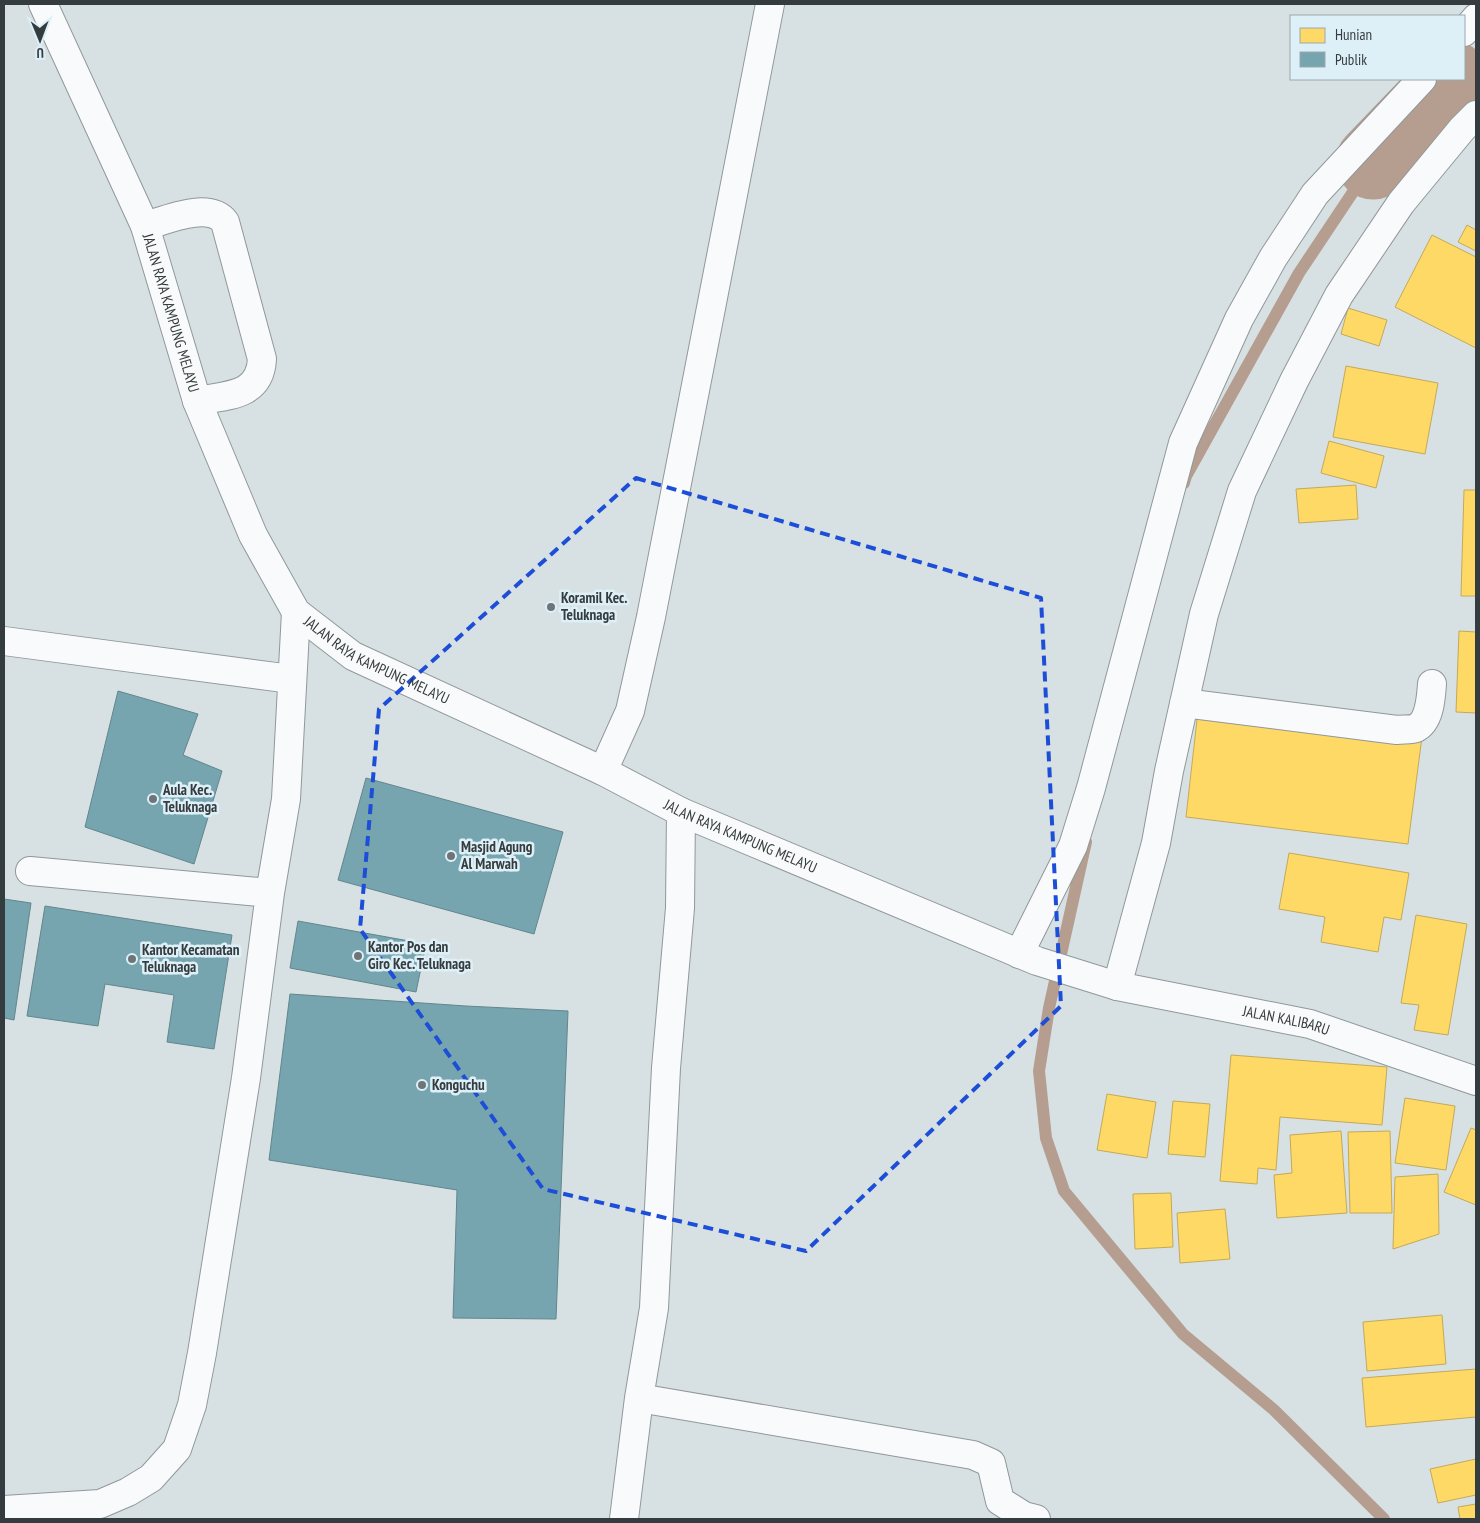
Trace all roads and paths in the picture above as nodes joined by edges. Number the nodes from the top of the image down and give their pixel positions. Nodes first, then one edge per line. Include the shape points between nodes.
1 (43, 4) edge
2 (763, 7) edge
3 (1476, 18) edge
4 (1465, 31) edge
5 (1421, 80) edge
6 (1476, 115) edge
7 (145, 226) junction
8 (197, 401) junction
9 (296, 612) junction
10 (4, 641) edge
11 (291, 679) junction
12 (1432, 684) dead end
13 (1184, 702) junction
14 (603, 772) junction
15 (681, 812) junction
16 (30, 871) dead end
17 (270, 893) junction
18 (1028, 958) junction
19 (1091, 977) joint
20 (1117, 986) junction
21 (1476, 1081) edge
22 (639, 1398) junction
23 (4, 1510) edge
24 (624, 1519) edge
25 (1036, 1519) edge

1 - 7 street, JALAN RAYA KAMPUNG MELAYU
2 - 14 street via 652,617 630,711
3 - 4 street
5 - 18 street via 1315,194 1273,258 1239,319 1183,443 1091,788 1073,846
6 - 13 street via 1401,203 1338,296 1294,381 1242,491 1204,614
7 - 8 street, JALAN RAYA KAMPUNG MELAYU
7 - 8 street via 200,211 215,214 224,222 262,359 261,370 251,387 241,393
8 - 9 street, JALAN RAYA KAMPUNG MELAYU via 253,535
9 - 11 street
9 - 14 street, JALAN RAYA KAMPUNG MELAYU via 353,656
10 - 11 street
11 - 17 street via 286,799
12 - 13 street via 1429,709 1422,723 1416,728 1397,730
13 - 20 street via 1156,843
14 - 15 street, JALAN RAYA KAMPUNG MELAYU
15 - 18 street, JALAN RAYA KAMPUNG MELAYU
15 - 22 street via 680,908 666,1068 654,1308
16 - 17 street
17 - 23 street via 246,1078 204,1343 192,1405 178,1449 151,1478 100,1504
18 - 19 street, JALAN RAYA KAMPUNG MELAYU
19 - 20 street, JALAN KALIBARU
20 - 21 street, JALAN KALIBARU via 1310,1024
22 - 24 street
22 - 25 street via 973,1455 991,1463 1000,1501 1024,1516

